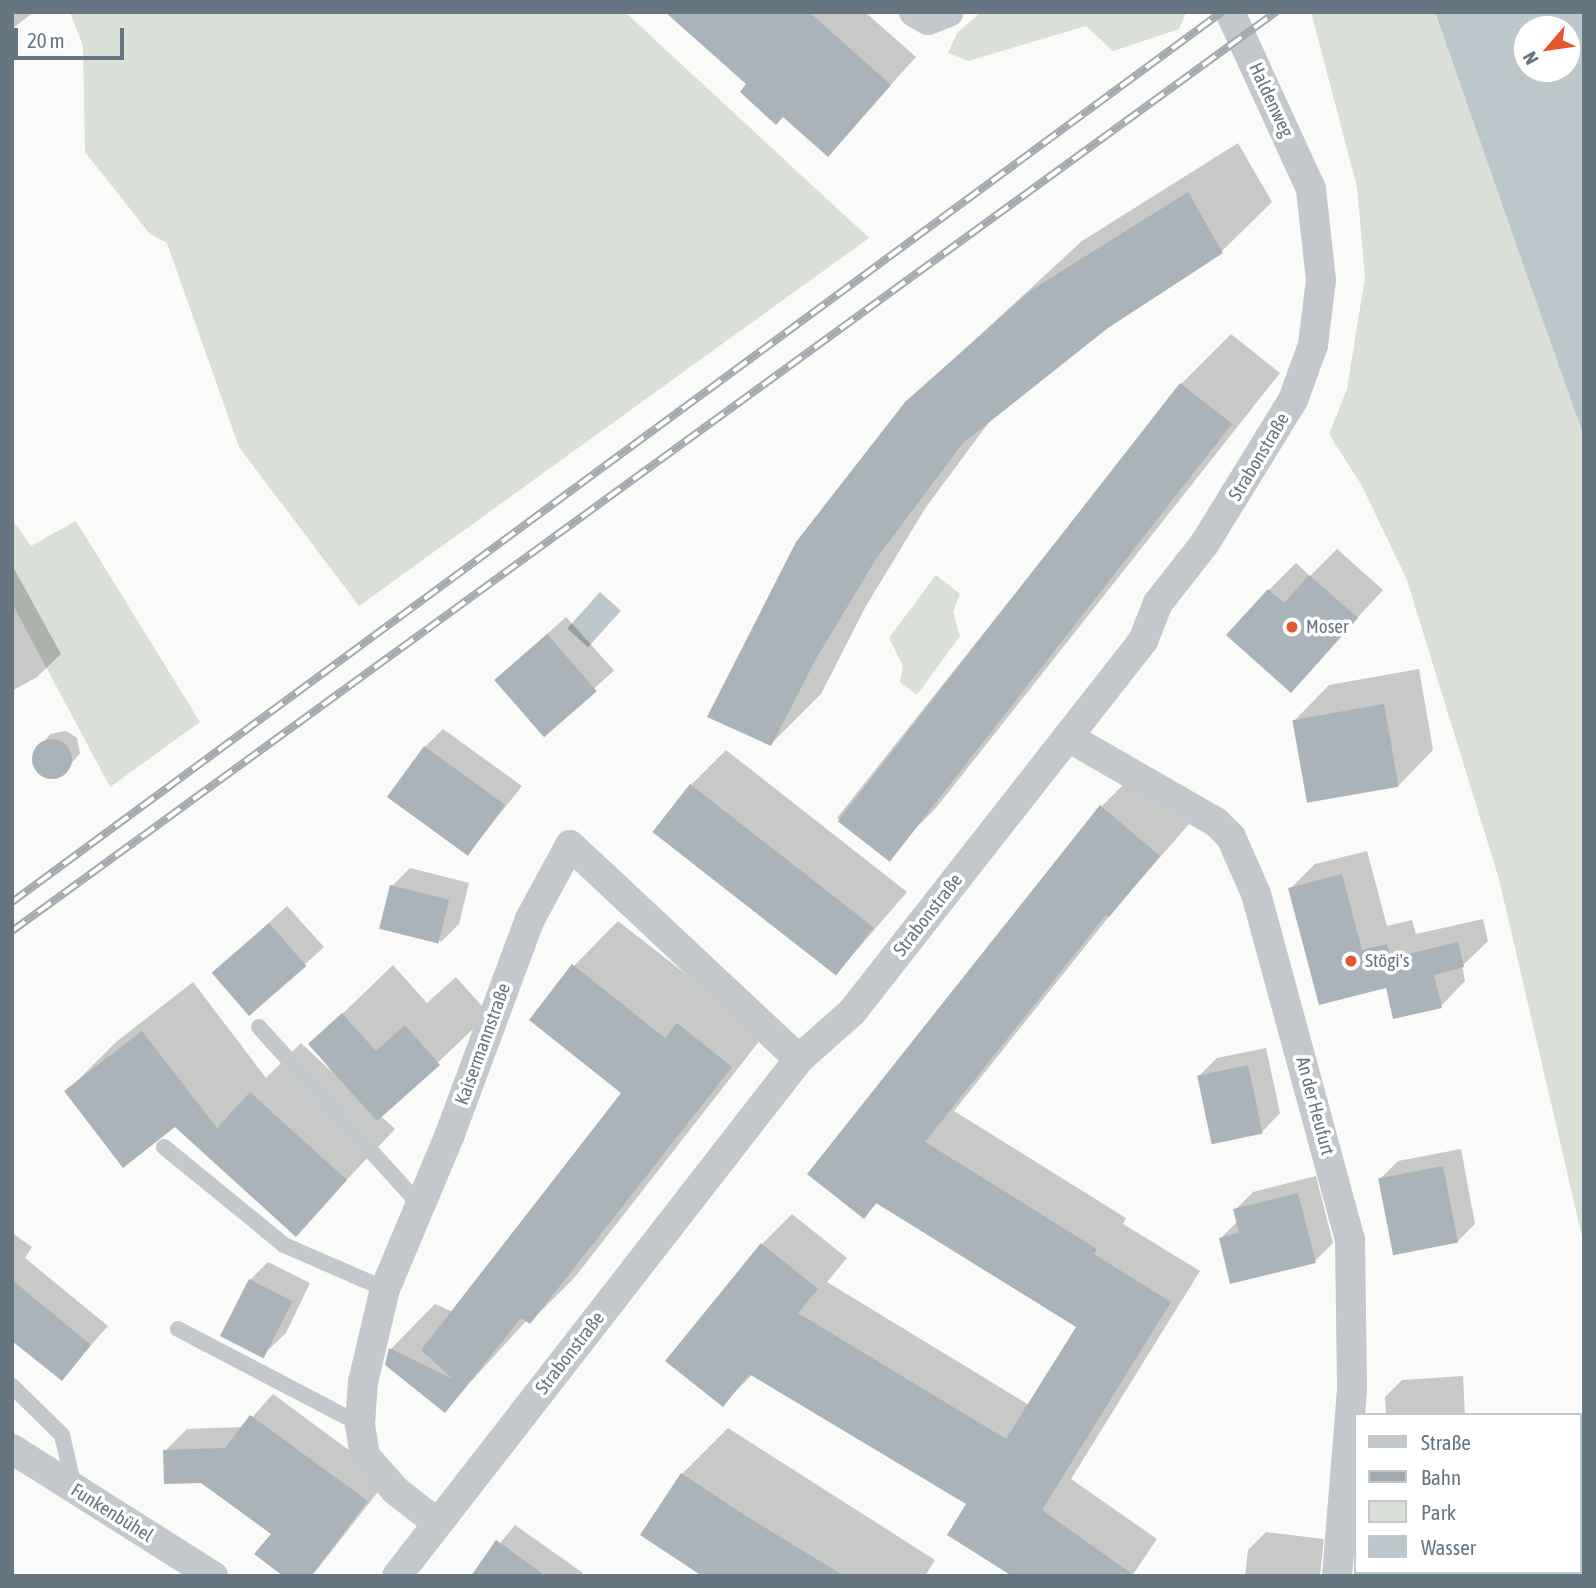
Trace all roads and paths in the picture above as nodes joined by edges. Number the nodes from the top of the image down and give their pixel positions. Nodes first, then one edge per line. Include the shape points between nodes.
1 (914, 12) edge
2 (949, 12) edge
3 (1230, 12) edge
4 (1311, 189) joint
5 (1068, 737) junction
6 (259, 1027) dead end
7 (799, 1059) junction
8 (164, 1147) dead end
9 (420, 1205) junction
10 (385, 1289) junction
11 (178, 1329) dead end
12 (12, 1386) edge
13 (360, 1424) junction
14 (12, 1450) edge
15 (74, 1489) junction
16 (436, 1522) junction
17 (213, 1576) edge
18 (397, 1576) edge
19 (1337, 1576) edge

1 - 2 street via 928,20
3 - 4 street, Haldenweg
4 - 5 street, Strabonstraße via 1321,280 1313,345 1293,400 1205,543 1158,603 1143,641
5 - 7 street, Strabonstraße via 852,1012
5 - 19 street, An der Heufurt via 1216,822 1231,837 1256,894 1350,1240 1352,1390
6 - 9 lane
7 - 9 street, Kaisermannstraße via 570,845 530,919
7 - 16 street, Strabonstraße
8 - 10 lane via 284,1245
9 - 10 street, Kaisermannstraße
10 - 13 street, Kaisermannstraße via 363,1382
11 - 13 lane
12 - 15 lane via 62,1434
13 - 16 street, Kaisermannstraße via 365,1456 396,1491
14 - 15 street, Funkenbühel
15 - 17 street, Funkenbühel
16 - 18 street, Strabonstraße

